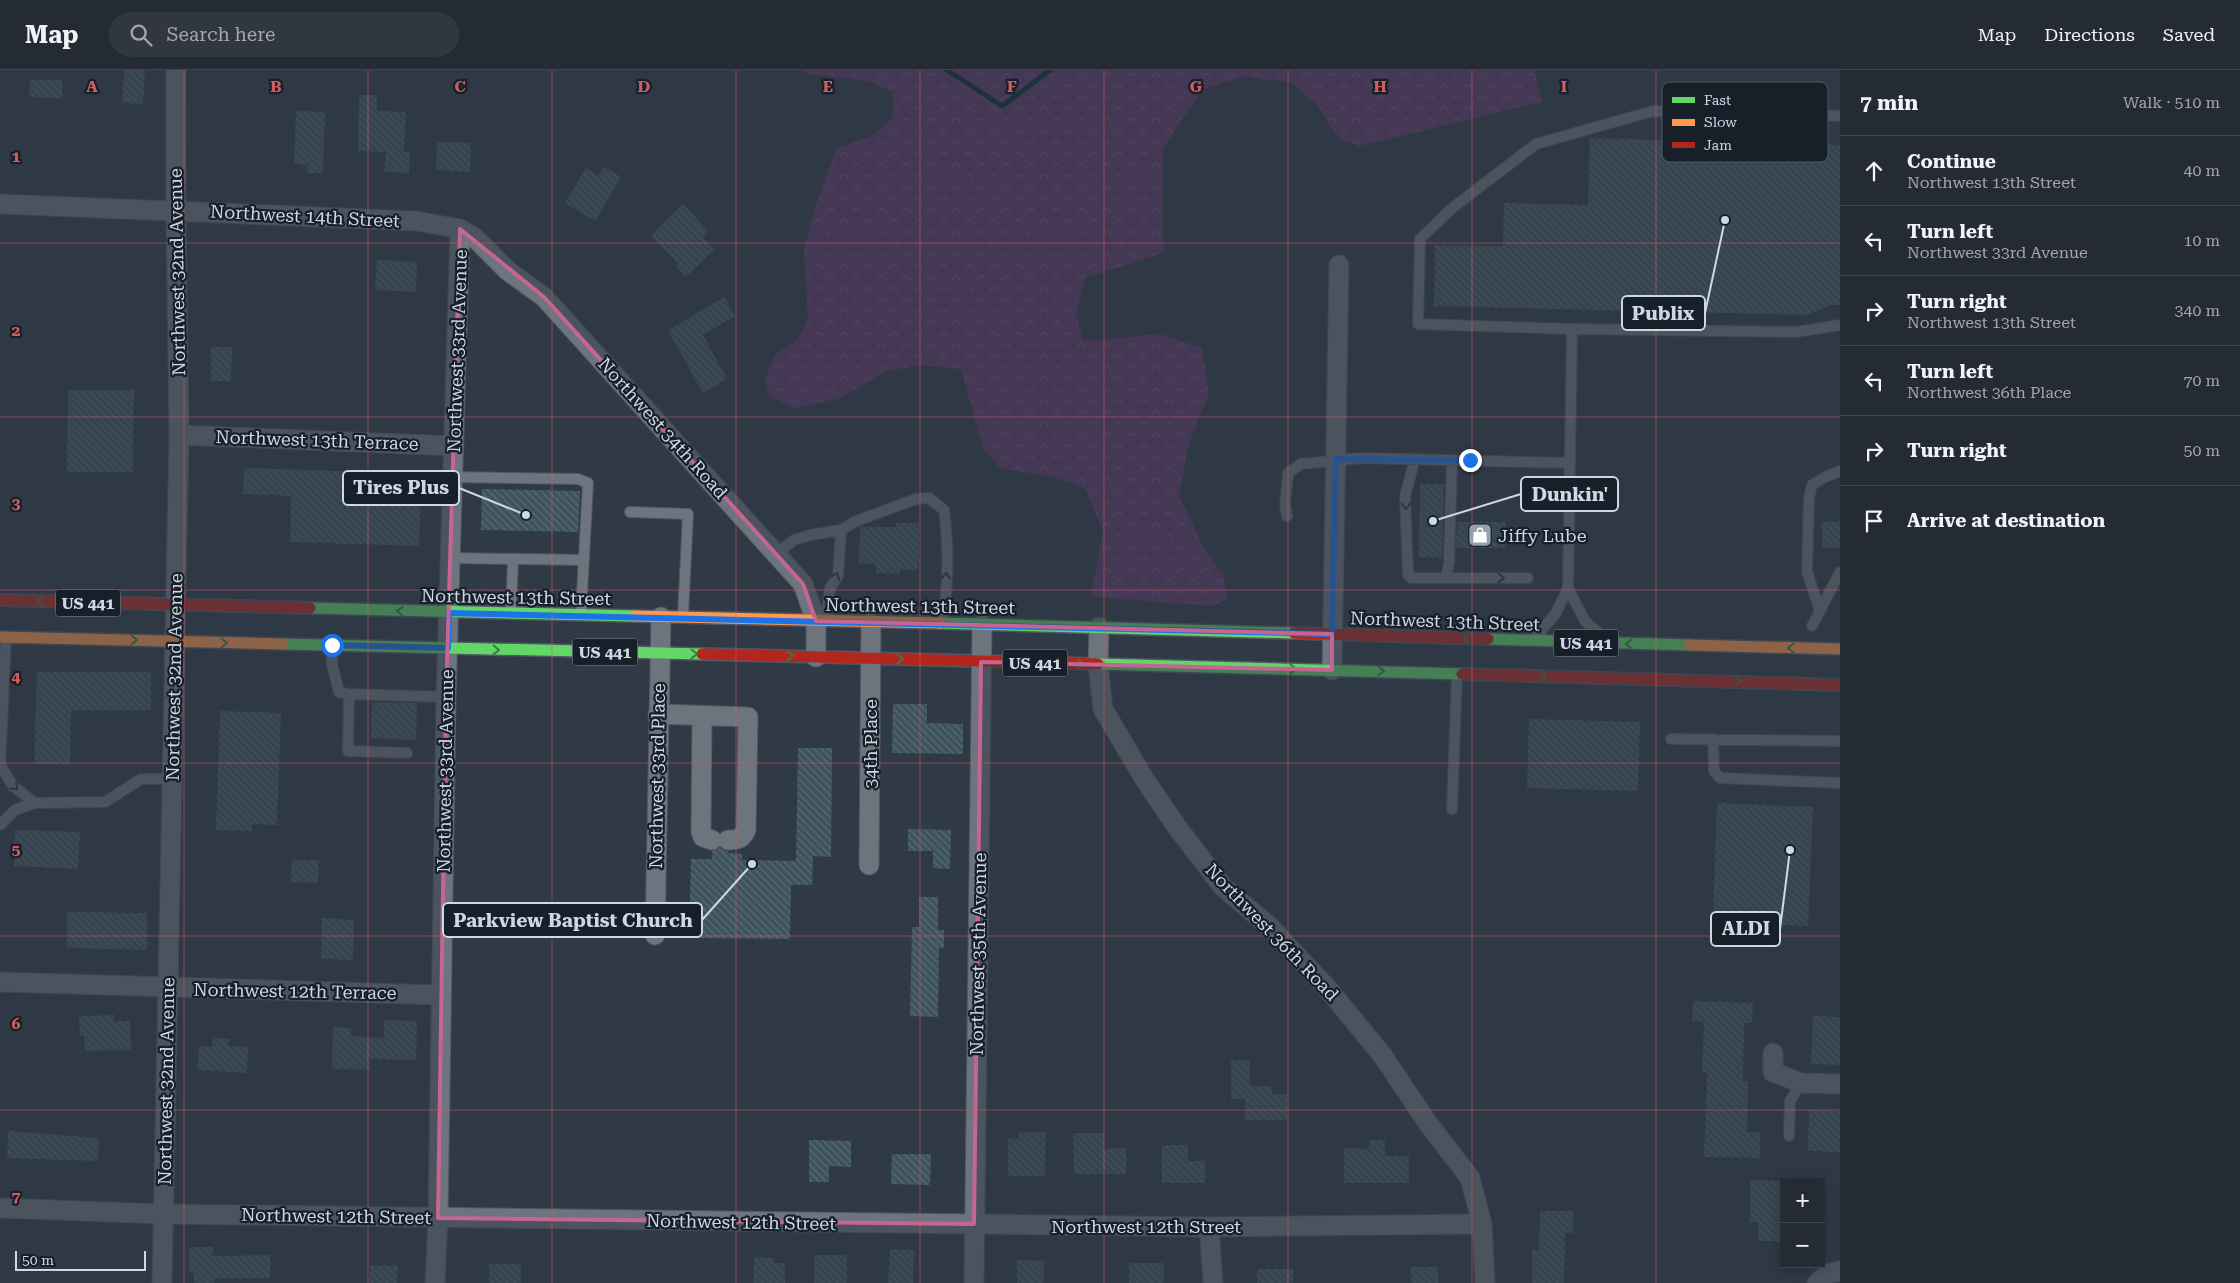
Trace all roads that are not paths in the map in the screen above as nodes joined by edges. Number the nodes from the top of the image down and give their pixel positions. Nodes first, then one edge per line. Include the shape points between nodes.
1 (176, 70) edge
2 (1662, 111) edge
3 (0, 204) edge
4 (176, 211) junction
5 (460, 229) junction
6 (1340, 265) dead end
7 (1840, 325) edge
8 (1572, 329) junction
9 (180, 434) junction
10 (454, 446) junction
11 (1336, 459) junction
12 (1415, 459) junction
13 (1452, 460) junction
14 (1570, 463) junction
15 (1840, 471) edge
16 (453, 476) junction
17 (630, 512) dead end
18 (1288, 516) dead end
19 (841, 530) junction
20 (776, 554) junction
21 (450, 558) junction
22 (513, 559) junction
23 (584, 560) junction
24 (1840, 570) edge
25 (1446, 578) junction
26 (1528, 578) dead end
27 (1568, 588) junction
28 (0, 600) edge
29 (176, 605) junction
30 (1820, 611) junction
31 (449, 613) junction
32 (511, 614) junction
33 (581, 616) junction
34 (661, 617) junction
35 (683, 618) junction
36 (821, 621) junction
37 (871, 623) junction
38 (943, 624) junction
39 (982, 625) junction
40 (1812, 626) dead end
41 (1098, 627) junction
42 (1332, 634) junction
43 (3, 637) edge
44 (175, 641) junction
45 (1532, 641) junction
46 (1610, 643) junction
47 (332, 645) junction
48 (448, 648) junction
49 (1840, 649) edge
50 (659, 654) junction
51 (816, 657) junction
52 (870, 658) junction
53 (981, 662) junction
54 (1098, 664) junction
55 (1332, 670) junction
56 (1457, 673) junction
57 (1840, 685) edge
58 (349, 694) junction
59 (446, 696) junction
60 (658, 714) junction
61 (702, 716) junction
62 (1671, 739) dead end
63 (1713, 739) junction
64 (1840, 741) edge
65 (407, 753) dead end
66 (0, 767) edge
67 (172, 779) junction
68 (1840, 783) edge
69 (35, 803) junction
70 (1452, 809) dead end
71 (0, 825) edge
72 (869, 865) dead end
73 (655, 935) dead end
74 (0, 982) edge
75 (168, 988) junction
76 (440, 994) junction
77 (1773, 1053) dead end
78 (1801, 1083) junction
79 (1840, 1084) edge
80 (1789, 1136) dead end
81 (0, 1208) edge
82 (164, 1214) junction
83 (438, 1218) junction
84 (974, 1224) junction
85 (1482, 1224) junction
86 (1209, 1227) junction
87 (162, 1283) edge
88 (436, 1283) edge
89 (974, 1283) edge
90 (1214, 1283) edge
91 (1485, 1283) edge

1 - 4 street, Northwest 32nd Avenue
2 - 8 lane via 1652,111 1536,144 1451,209 1420,239 1418,324
3 - 4 street, Northwest 14th Street
4 - 5 street, Northwest 14th Street via 416,221
4 - 9 street, Northwest 32nd Avenue
5 - 10 street, Northwest 33rd Avenue
5 - 20 street, Northwest 34th Road via 474,237 508,271 544,297
6 - 11 street
7 - 8 lane via 1796,332
8 - 14 lane
9 - 10 street, Northwest 13th Terrace
9 - 29 street, Northwest 32nd Avenue
10 - 16 street, Northwest 33rd Avenue
11 - 12 lane
11 - 18 lane via 1301,464 1288,473 1285,505
11 - 42 street
12 - 13 lane
12 -> 25 lane via 1405,496 1408,575 1411,578
13 - 14 lane
13 - 25 lane
14 - 27 lane
15 - 30 lane via 1812,485 1809,498 1807,572
16 - 21 street, Northwest 33rd Avenue
16 - 23 lane via 578,479 588,483
17 - 35 lane via 688,514
19 - 20 lane via 810,534 794,540
36 -> 19 lane via 830,588 838,576
38 -> 19 lane via 947,534 944,510 930,498 916,499 856,521
20 - 36 street, Northwest 34th Road via 803,584
21 - 22 lane
21 - 31 street, Northwest 33rd Avenue
22 - 23 lane
22 - 32 lane
23 - 33 lane
24 - 30 lane
25 -> 26 lane
27 - 45 lane via 1551,620
27 - 46 lane via 1585,621
29 -> 28 main road, Northwest 13th Street / US 441
31 -> 29 main road, Northwest 13th Street / US 441
29 - 44 street, Northwest 32nd Avenue
30 - 40 lane
31 - 32 main road, Northwest 13th Street / US 441
31 - 48 street, Northwest 33rd Avenue
32 - 33 main road, Northwest 13th Street / US 441
33 - 34 main road, Northwest 13th Street / US 441
34 - 35 main road, Northwest 13th Street / US 441
34 - 50 street, Northwest 33rd Place
35 - 36 main road, Northwest 13th Street / US 441
36 - 37 main road, Northwest 13th Street / US 441
36 - 51 street, Northwest 34th Road
37 - 38 main road, Northwest 13th Street / US 441
37 - 52 street, 34th Place
38 - 39 main road, Northwest 13th Street / US 441
39 - 41 main road, Northwest 13th Street / US 441
39 - 53 street, Northwest 35th Avenue
41 - 42 main road, Northwest 13th Street / US 441
41 - 54 street, Northwest 36th Road
45 -> 42 main road, Northwest 13th Street / US 441
42 - 55 street
43 -> 44 main road, US 441
43 - 66 lane
44 -> 47 main road, US 441
44 - 67 street, Northwest 32nd Avenue
45 - 46 main road, Northwest 13th Street / US 441
49 -> 46 main road, Northwest 13th Street / US 441
47 - 48 main road, US 441
47 - 58 lane via 335,683 339,692
48 -> 50 main road, US 441
48 - 59 street, Northwest 33rd Avenue
50 -> 51 main road, US 441
50 - 60 street, Northwest 33rd Place
51 - 52 main road, US 441
52 -> 53 main road, US 441
52 - 72 street, 34th Place
53 -> 54 main road, US 441
53 - 84 street, Northwest 35th Avenue
54 -> 55 main road, US 441
54 - 85 street, Northwest 36th Road via 1103,709 1177,827 1224,887 1270,927 1328,989 1382,1056 1470,1178
55 -> 56 main road, US 441
56 -> 57 main road, US 441
56 - 70 lane
58 - 59 lane
58 - 65 lane via 348,751
59 - 76 street, Northwest 33rd Avenue
60 - 61 street
60 - 73 street, Northwest 33rd Place
61 - 61 street via 748,718 746,830 736,840 703,837 701,832
62 - 63 lane
63 - 64 lane
63 - 68 lane via 1714,771 1720,778
66 -> 69 lane via 13,786
67 - 69 lane via 141,779 105,802
67 - 75 street, Northwest 32nd Avenue
69 - 71 lane via 15,810
74 - 75 street, Northwest 12th Terrace
75 - 76 street, Northwest 12th Terrace
75 - 82 street, Northwest 32nd Avenue
76 - 83 street, Northwest 33rd Avenue
77 - 78 street via 1772,1072
78 - 79 street
78 - 80 lane via 1790,1100
81 - 82 street, Northwest 12th Street
82 - 83 street, Northwest 12th Street
82 - 87 street, Northwest 32nd Avenue
83 - 84 street, Northwest 12th Street
83 - 88 street, Northwest 33rd Avenue
84 - 86 street, Northwest 12th Street
84 - 89 street, Northwest 35th Avenue
85 - 86 street, Northwest 12th Street
85 - 91 street, Northwest 36th Road
86 - 90 street

